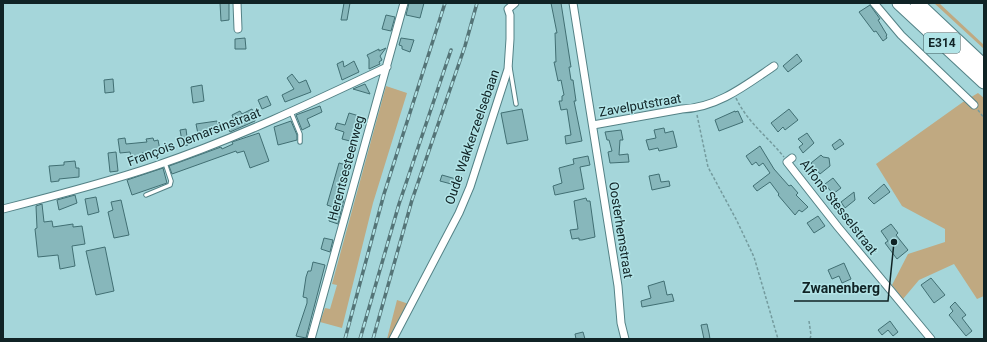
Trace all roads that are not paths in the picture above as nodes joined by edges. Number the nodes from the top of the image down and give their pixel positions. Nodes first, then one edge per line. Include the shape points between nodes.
1 (237, 3) edge
2 (404, 3) edge
3 (515, 3) edge
4 (573, 3) edge
5 (874, 3) edge
6 (899, 3) edge
7 (917, 3) edge
8 (238, 29) dead end
9 (509, 62) junction
10 (774, 66) dead end
11 (984, 66) edge
12 (387, 67) junction
13 (984, 82) edge
14 (516, 104) dead end
15 (974, 105) road end
16 (291, 112) junction
17 (593, 126) junction
18 (300, 142) dead end
19 (790, 160) road end
20 (165, 163) junction
21 (146, 195) dead end
22 (3, 209) edge
23 (312, 339) edge
24 (393, 339) edge
25 (625, 339) edge
26 (931, 339) edge

1 - 8 street
2 - 12 street, Herentsesteenweg
3 - 9 street, Oude Wakkerzeelsebaan via 508,9
4 - 17 street, Zavelputstraat
5 - 15 street via 901,35
6 - 13 highway, E314
7 - 11 highway, E314
9 - 14 lane
9 - 24 street, Oude Wakkerzeelsebaan via 470,187
10 - 17 street, Zavelputstraat via 734,93 696,109 682,109
12 - 16 street, François Demarsinstraat
12 - 23 street, Herentsesteenweg
16 - 18 lane via 300,134
16 - 20 street, François Demarsinstraat
17 - 25 street, Oosterhemstraat
19 - 26 street, Alfons Stesselstraat via 865,261
20 - 21 lane via 171,181 170,186
20 - 22 street, François Demarsinstraat via 109,181

